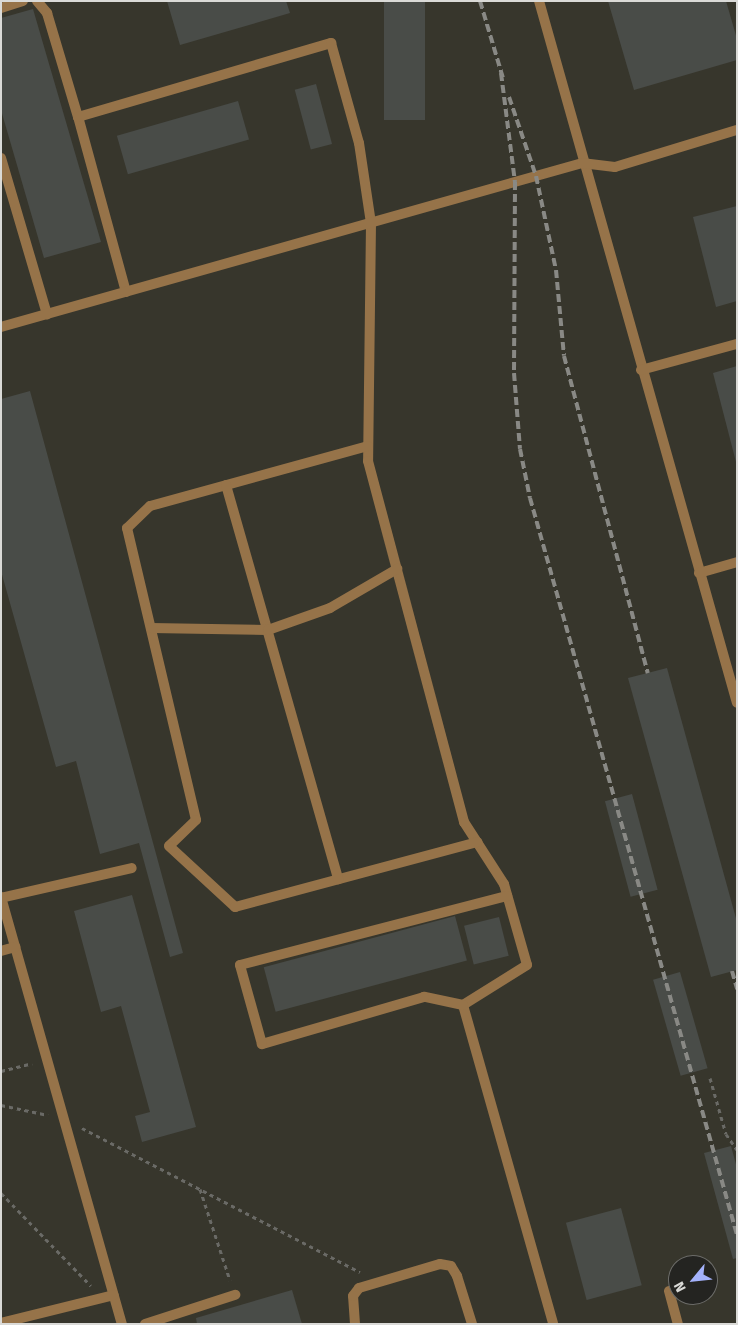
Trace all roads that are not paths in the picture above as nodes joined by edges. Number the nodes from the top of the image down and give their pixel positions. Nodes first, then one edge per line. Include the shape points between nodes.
1 (23, 1) edge
2 (36, 1) edge
3 (539, 1) edge
4 (1, 8) edge
5 (78, 117) junction
6 (737, 130) edge
7 (1, 158) edge
8 (582, 163) junction
9 (371, 222) junction
10 (126, 292) junction
11 (47, 314) junction
12 (1, 327) edge
13 (737, 344) edge
14 (641, 370) junction
15 (368, 446) junction
16 (226, 485) junction
17 (737, 562) edge
18 (397, 569) junction
19 (699, 573) junction
20 (151, 628) junction
21 (268, 630) junction
22 (737, 703) edge
23 (477, 842) junction
24 (132, 868) dead end
25 (338, 879) junction
26 (507, 896) junction
27 (1, 897) edge
28 (15, 948) junction
29 (1, 951) edge
30 (463, 1006) junction
31 (114, 1295) junction
32 (235, 1295) road end
33 (672, 1305) edge
34 (1, 1323) edge
35 (122, 1324) edge
36 (145, 1324) edge
37 (355, 1324) edge
38 (472, 1324) edge
39 (553, 1324) edge
40 (678, 1324) edge

1 - 4 lane
2 - 5 lane via 47,13
3 - 8 lane
5 - 9 lane via 331,43 359,143
5 - 10 lane
6 - 8 lane via 615,167
7 - 11 lane
8 - 9 lane
8 - 14 lane
9 - 10 lane
9 - 15 lane
10 - 11 lane
11 - 12 lane
13 - 14 lane
14 - 19 lane
15 - 16 lane
15 - 18 lane via 368,461
16 - 20 lane via 150,506 127,528
16 - 21 lane
17 - 19 lane
18 - 21 lane via 330,608
18 - 23 lane via 464,822
19 - 22 lane
20 - 21 lane
20 - 25 lane via 196,820 169,846 235,907
21 - 25 lane
23 - 25 lane
23 - 26 lane via 504,884
24 - 27 lane
26 - 30 lane via 526,965
26 - 30 lane via 240,965 262,1044 424,997
27 - 28 lane
28 - 29 lane
28 - 31 lane
30 - 39 lane
31 - 34 lane
31 - 35 lane
32 - 36 lane
33 - 40 lane
37 - 38 lane via 353,1296 359,1288 440,1264 451,1266

